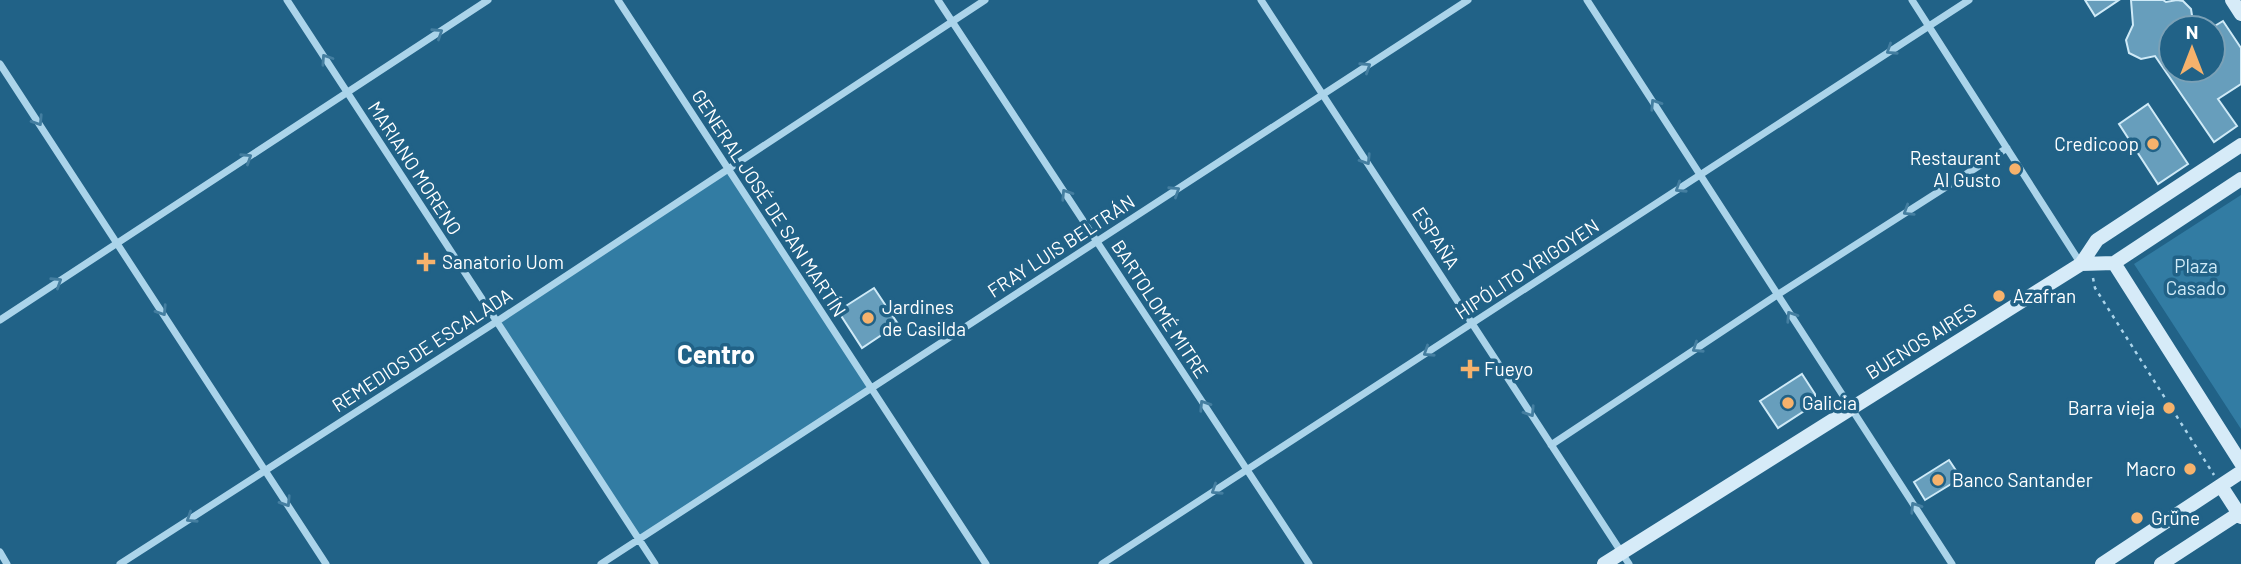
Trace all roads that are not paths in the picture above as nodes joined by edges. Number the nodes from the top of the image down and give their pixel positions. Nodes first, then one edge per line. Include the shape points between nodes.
1 (286, 0) edge
2 (488, 0) edge
3 (618, 0) edge
4 (938, 0) edge
5 (985, 0) edge
6 (1261, 0) edge
7 (1468, 0) edge
8 (1587, 0) edge
9 (1912, 0) edge
10 (1969, 0) edge
11 (2232, 0) edge
12 (2241, 14) edge
13 (952, 22) junction
14 (1928, 26) junction
15 (0, 64) edge
16 (348, 92) junction
17 (1323, 94) junction
18 (2241, 145) edge
19 (2007, 148) junction
20 (727, 169) junction
21 (1700, 174) junction
22 (2241, 179) edge
23 (1097, 241) junction
24 (118, 243) junction
25 (2113, 263) junction
26 (2086, 264) junction
27 (1777, 295) junction
28 (0, 320) edge
29 (496, 322) junction
30 (1472, 323) junction
31 (871, 388) junction
32 (1850, 407) junction
33 (1551, 444) junction
34 (2241, 463) edge
35 (1246, 470) junction
36 (265, 471) junction
37 (2241, 472) edge
38 (2221, 486) junction
39 (2240, 514) edge
40 (639, 539) junction
41 (0, 552) edge
42 (1625, 558) edge
43 (7, 564) edge
44 (120, 564) edge
45 (326, 564) edge
46 (601, 564) edge
47 (655, 564) edge
48 (986, 564) edge
49 (1102, 564) edge
50 (1309, 564) edge
51 (1604, 564) edge
52 (1952, 564) edge
53 (2102, 564) edge
54 (2161, 564) edge

16 -> 1 street, MARIANO MORENO
16 -> 2 street
3 - 20 street, GENERAL JOSÉ DE SAN MARTÍN
4 - 13 street, BARTOLOMÉ MITRE
5 - 13 street, REMEDIOS DE ESCALADA
6 - 17 street, ESPAÑA
17 -> 7 street, FRAY LUIS BELTRÁN
21 -> 8 street
9 - 14 street
10 - 14 street, HIPÓLITO YRIGOYEN
11 - 12 street
13 - 20 street, REMEDIOS DE ESCALADA
23 -> 13 street, BARTOLOMÉ MITRE
14 - 19 street
14 -> 21 street, HIPÓLITO YRIGOYEN
15 -> 24 street
24 -> 16 street
16 - 29 street, MARIANO MORENO
23 -> 17 street, FRAY LUIS BELTRÁN
17 -> 30 street, ESPAÑA
18 - 26 street, BUENOS AIRES via 2097,240
19 - 26 street
19 -> 27 street
20 - 29 street, REMEDIOS DE ESCALADA
20 - 31 street, GENERAL JOSÉ DE SAN MARTÍN
21 - 27 street
21 -> 30 street, HIPÓLITO YRIGOYEN
22 - 25 street
23 - 31 street, FRAY LUIS BELTRÁN
35 -> 23 street, BARTOLOMÉ MITRE
28 -> 24 street
24 -> 36 street
25 - 26 street, BUENOS AIRES
25 - 34 street
26 - 32 street, BUENOS AIRES
32 -> 27 street
27 -> 33 street
29 - 36 street, REMEDIOS DE ESCALADA
29 - 40 street, MARIANO MORENO
30 -> 33 street, ESPAÑA
30 -> 35 street, HIPÓLITO YRIGOYEN
31 - 40 street, FRAY LUIS BELTRÁN
31 - 48 street, GENERAL JOSÉ DE SAN MARTÍN
32 - 42 street, BUENOS AIRES
52 -> 32 street
33 - 42 street, ESPAÑA
35 -> 49 street, HIPÓLITO YRIGOYEN
35 - 50 street, BARTOLOMÉ MITRE
36 -> 44 street, REMEDIOS DE ESCALADA
36 -> 45 street
37 - 38 street
38 - 39 street
38 - 53 street
39 - 54 street
40 - 46 street, FRAY LUIS BELTRÁN
40 - 47 street, MARIANO MORENO
41 - 43 street
42 - 51 street, BUENOS AIRES

